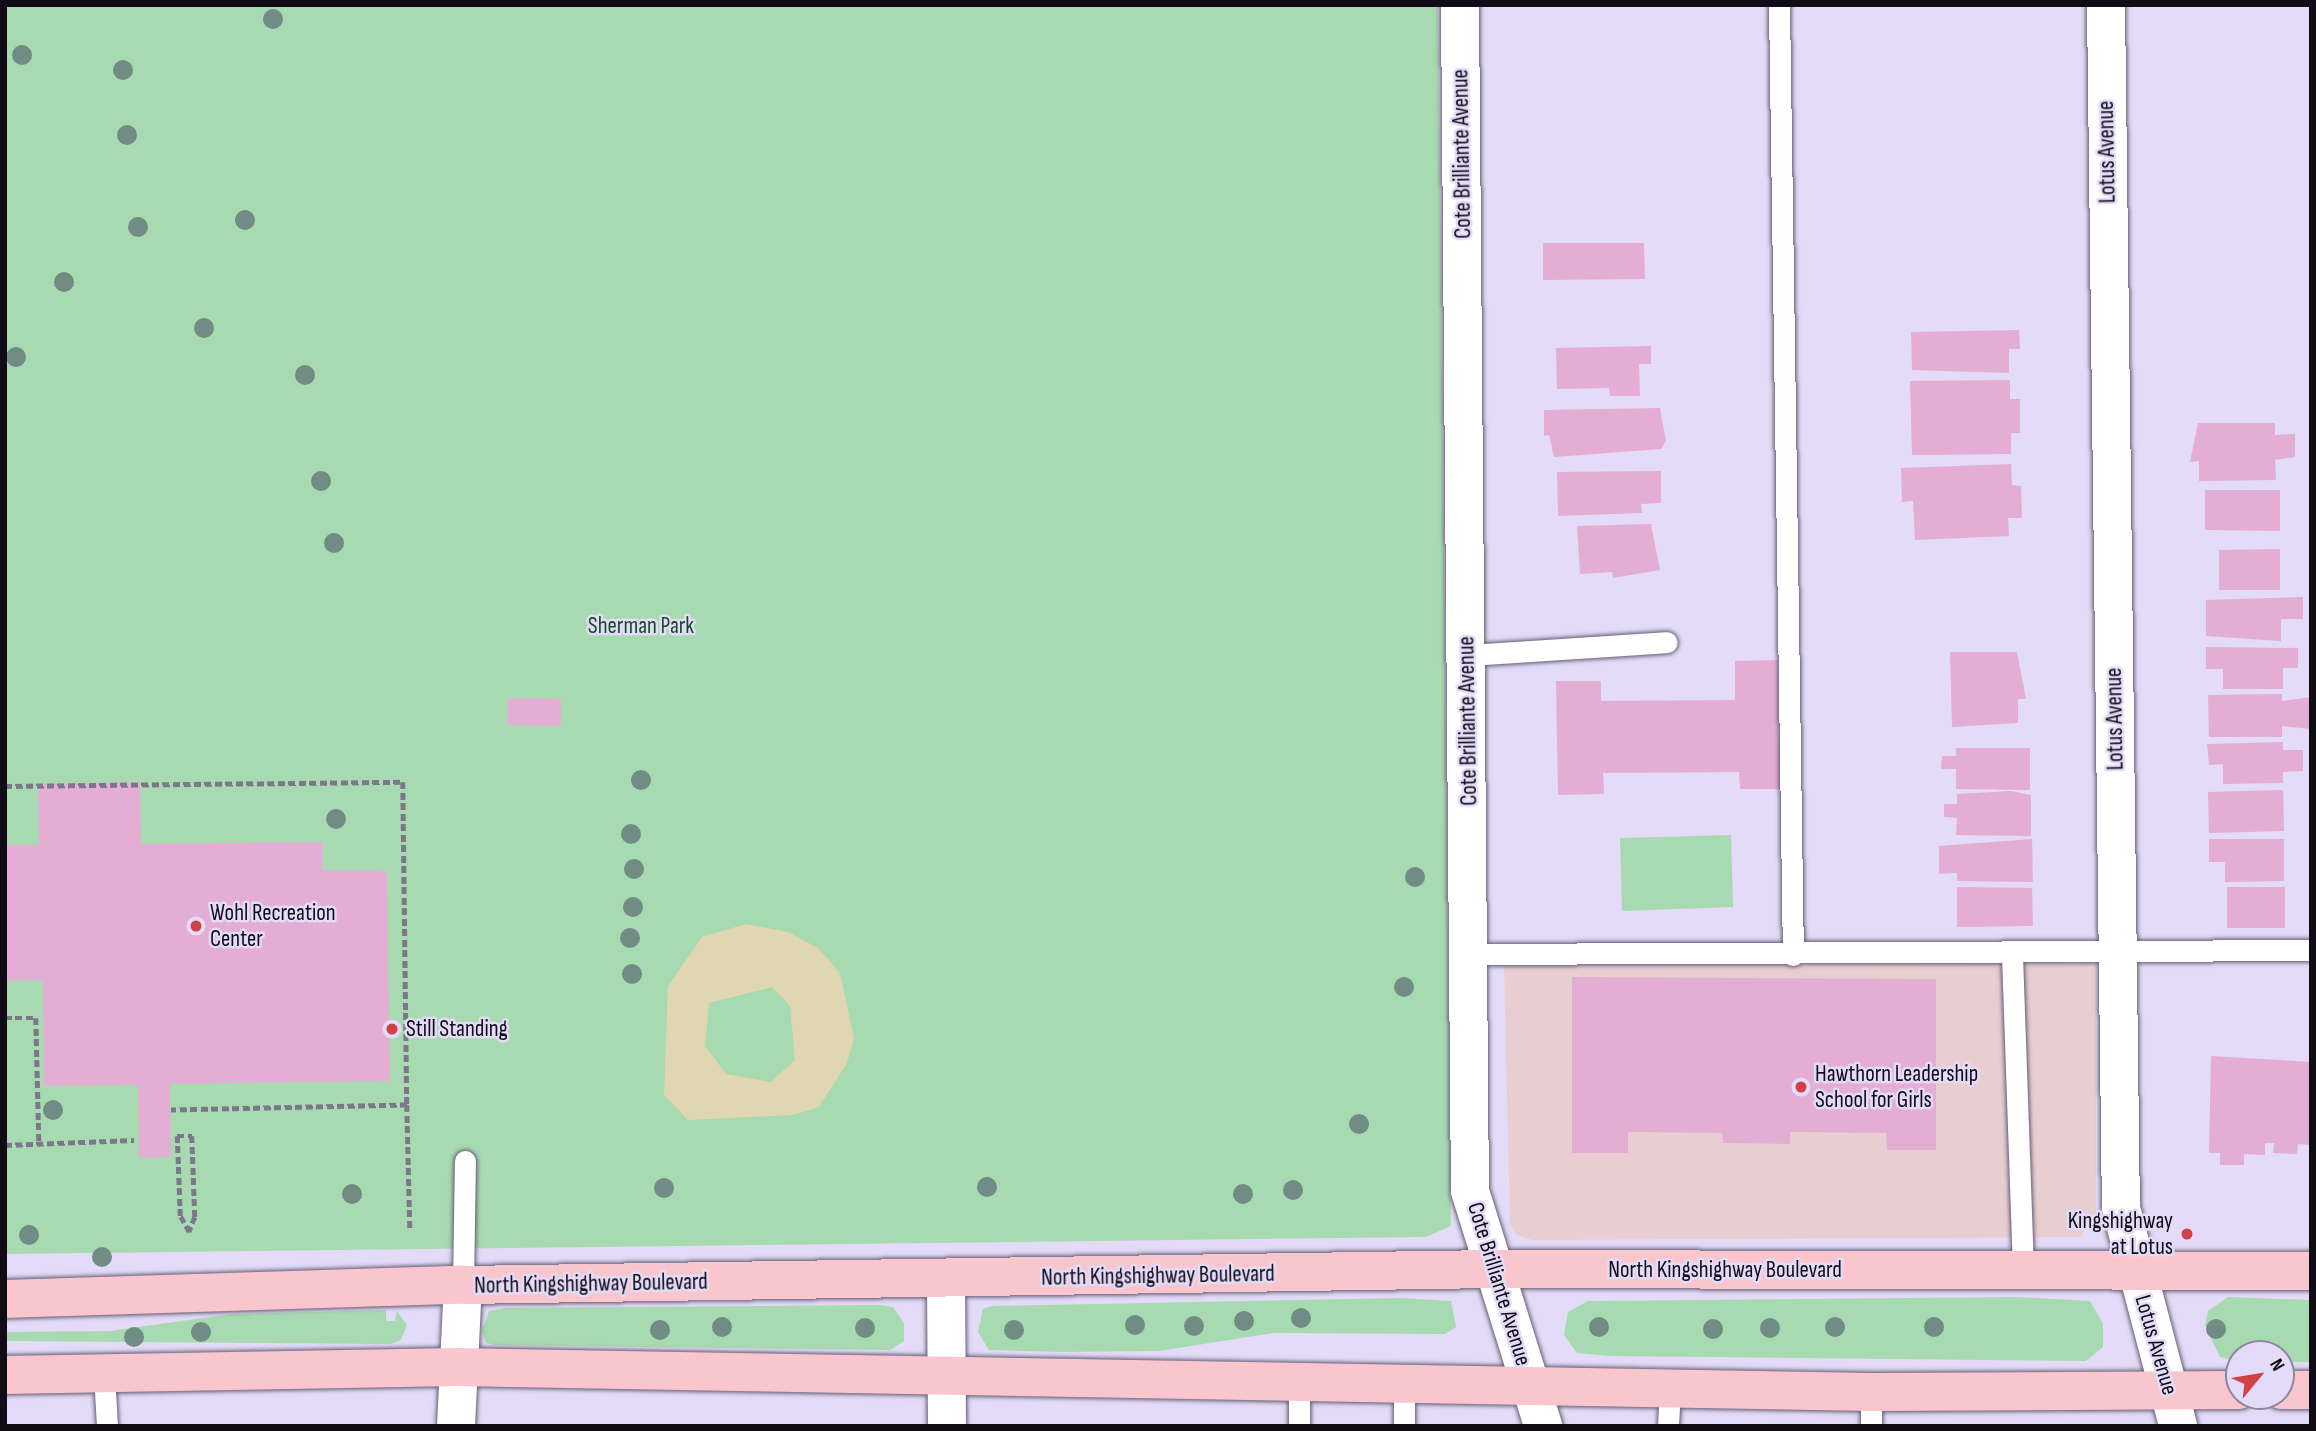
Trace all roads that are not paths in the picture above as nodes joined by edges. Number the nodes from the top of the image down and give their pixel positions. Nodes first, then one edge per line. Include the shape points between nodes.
1 (1460, 5) edge
2 (1779, 5) edge
3 (2106, 5) edge
4 (1667, 642) dead end
5 (1468, 654) junction
6 (2311, 950) edge
7 (1471, 954) junction
8 (1793, 955) junction
9 (2012, 955) junction
10 (2118, 955) junction
11 (465, 1161) dead end
12 (1493, 1269) junction
13 (2023, 1270) junction
14 (2134, 1270) junction
15 (2311, 1271) edge
16 (946, 1281) junction
17 (463, 1285) junction
18 (5, 1299) edge
19 (458, 1367) junction
20 (104, 1374) junction
21 (5, 1375) edge
22 (947, 1377) junction
23 (1299, 1383) junction
24 (1404, 1384) junction
25 (1530, 1386) junction
26 (2225, 1394) edge
27 (1669, 1407) edge
28 (2174, 1408) edge
29 (1871, 1409) edge
30 (107, 1426) edge
31 (456, 1426) edge
32 (947, 1426) edge
33 (1298, 1426) edge
34 (1404, 1426) edge
35 (1543, 1426) edge

1 - 5 street, Cote Brilliante Avenue
2 - 8 lane
3 - 10 street, Lotus Avenue
4 - 5 lane
5 - 7 street, Cote Brilliante Avenue
6 - 10 lane
7 - 8 lane
7 - 12 street, Cote Brilliante Avenue via 1470,1191
8 - 9 lane
9 - 10 lane
9 - 13 lane
10 - 14 street, Lotus Avenue via 2121,1209
11 - 17 lane
12 - 13 main road, North Kingshighway Boulevard
12 - 16 main road, North Kingshighway Boulevard
12 - 25 street, Cote Brilliante Avenue
13 - 14 main road, North Kingshighway Boulevard
14 - 15 main road, North Kingshighway Boulevard
14 - 28 street, Lotus Avenue
16 - 17 main road, North Kingshighway Boulevard
16 - 22 street
17 - 18 main road, North Kingshighway Boulevard
17 - 19 street
19 - 20 main road
19 - 22 main road
19 - 31 street
20 - 21 main road
20 - 30 lane
22 - 23 main road
22 - 32 street
23 - 24 main road
23 - 33 lane
24 - 25 main road
24 - 34 lane
25 - 27 main road
25 - 35 street, Cote Brilliante Avenue
26 - 28 main road
27 - 29 main road
28 - 29 main road

